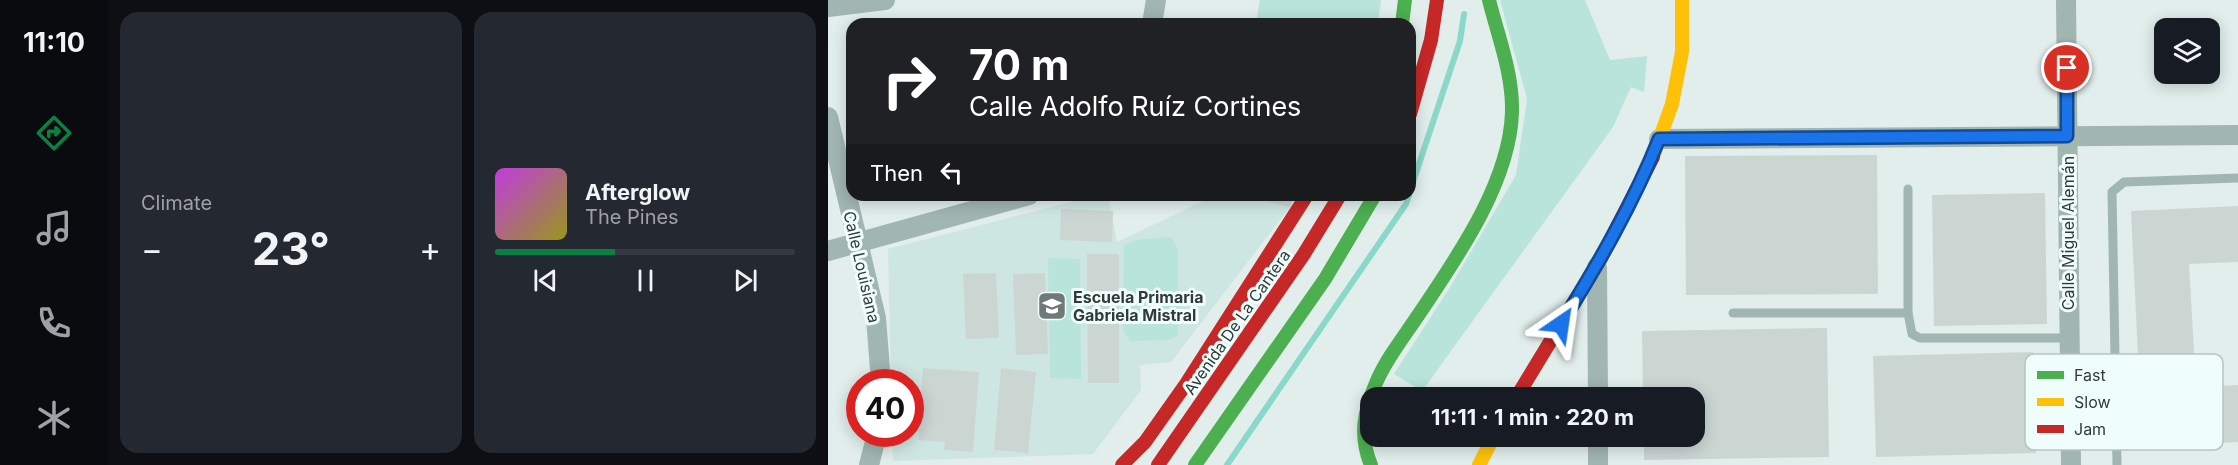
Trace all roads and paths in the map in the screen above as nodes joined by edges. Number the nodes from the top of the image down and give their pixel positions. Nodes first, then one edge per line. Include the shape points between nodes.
1 (885, 0) edge
2 (1156, 0) edge
3 (1406, 0) edge
4 (1437, 0) edge
5 (1489, 0) edge
6 (1682, 0) edge
7 (2066, 0) edge
8 (828, 7) edge
9 (1153, 18) edge
10 (1403, 18) edge
11 (1416, 93) edge
12 (828, 117) edge
13 (2238, 135) edge
14 (2067, 136) junction
15 (1659, 139) junction
16 (2238, 178) edge
17 (1908, 189) dead end
18 (846, 195) edge
19 (847, 201) edge
20 (1007, 201) edge
21 (1303, 201) edge
22 (1336, 201) edge
23 (1371, 201) edge
24 (857, 242) junction
25 (828, 251) edge
26 (1597, 267) junction
27 (1733, 313) dead end
28 (1908, 313) junction
29 (2069, 338) junction
30 (2069, 354) edge
31 (2115, 354) edge
32 (879, 369) edge
33 (1523, 387) edge
34 (1598, 387) edge
35 (874, 447) edge
36 (1488, 447) edge
37 (1598, 447) edge
38 (2071, 450) edge
39 (2117, 450) edge
40 (869, 465) edge
41 (1122, 465) edge
42 (1158, 465) edge
43 (1195, 465) edge
44 (1371, 465) edge
45 (1479, 465) edge
46 (1598, 465) edge
47 (2071, 465) edge
48 (2117, 465) edge

1 - 8 street
2 - 9 street
3 - 10 main road
4 - 11 main road
5 - 44 main road via 1510,87 1512,112 1506,151 1476,222 1371,391 1362,435
6 - 15 main road via 1682,58
7 - 14 street, Calle Miguel Alemán
12 - 18 street, Calle Louisiana
13 - 14 street
14 - 15 street
14 - 29 street, Calle Miguel Alemán
15 - 26 main road via 1646,173
16 - 31 lane via 2124,182 2112,192
17 - 28 lane
19 - 24 street, Calle Louisiana
20 - 24 street
21 - 41 main road via 1186,384 1145,442
22 - 42 main road, Avenida De La Cantera
23 - 43 main road via 1325,279
24 - 25 street
24 - 32 street, Calle Louisiana via 876,318
26 - 33 main road
26 - 34 street
27 - 28 lane
28 - 29 lane via 1909,330 1920,338
29 - 30 street, Calle Miguel Alemán
35 - 40 street
36 - 45 main road
37 - 46 street
38 - 47 street, Calle Miguel Alemán
39 - 48 lane

